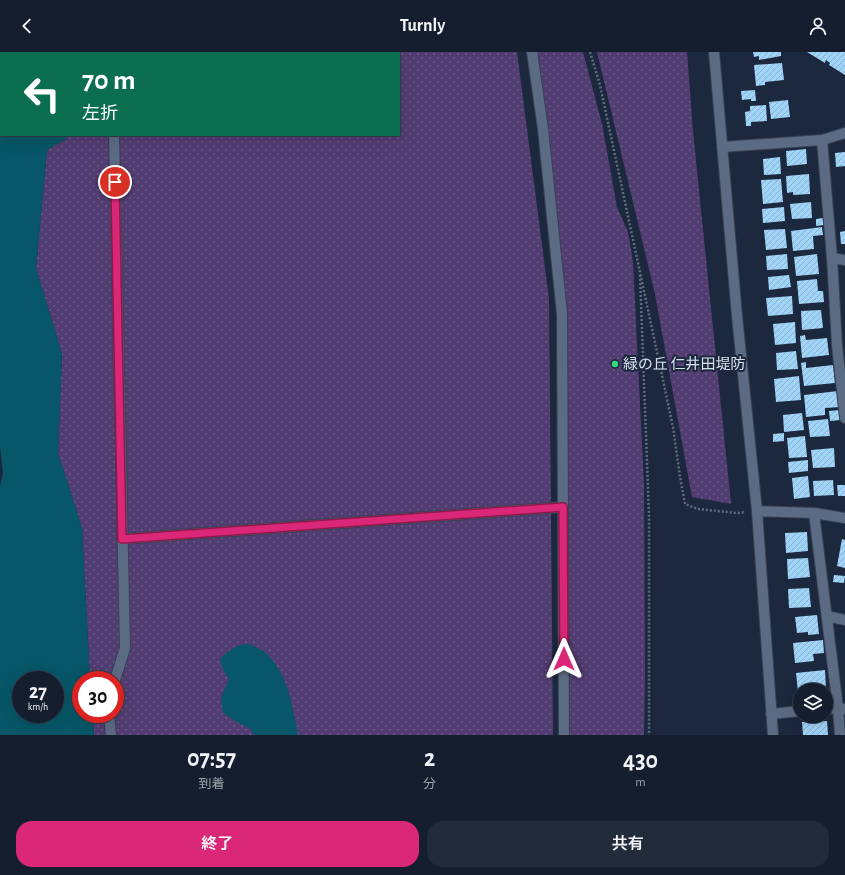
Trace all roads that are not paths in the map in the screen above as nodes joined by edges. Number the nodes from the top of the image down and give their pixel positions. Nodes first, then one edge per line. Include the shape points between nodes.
1 (532, 52) edge
2 (714, 52) edge
3 (845, 133) edge
4 (114, 136) edge
5 (822, 140) junction
6 (722, 147) junction
7 (832, 258) junction
8 (845, 260) edge
9 (841, 346) edge
10 (845, 418) edge
11 (563, 507) junction
12 (757, 511) junction
13 (814, 513) junction
14 (845, 518) edge
15 (122, 539) junction
16 (827, 616) junction
17 (845, 620) edge
18 (118, 671) edge
19 (842, 708) edge
20 (793, 712) edge
21 (771, 714) junction
22 (110, 723) edge
23 (111, 735) edge
24 (564, 735) edge
25 (773, 735) edge
26 (840, 735) edge

1 - 11 street via 544,129 562,314
2 - 6 street
3 - 5 street
4 - 15 street
5 - 6 street
5 - 7 street
6 - 12 street
7 - 8 street
7 - 9 street
9 - 10 street
11 - 15 street
11 - 24 street
12 - 13 street
12 - 21 street
13 - 14 street
13 - 16 street
15 - 18 street via 125,648
16 - 17 street
16 - 19 street
19 - 26 street
20 - 21 street
21 - 25 street
22 - 23 street

